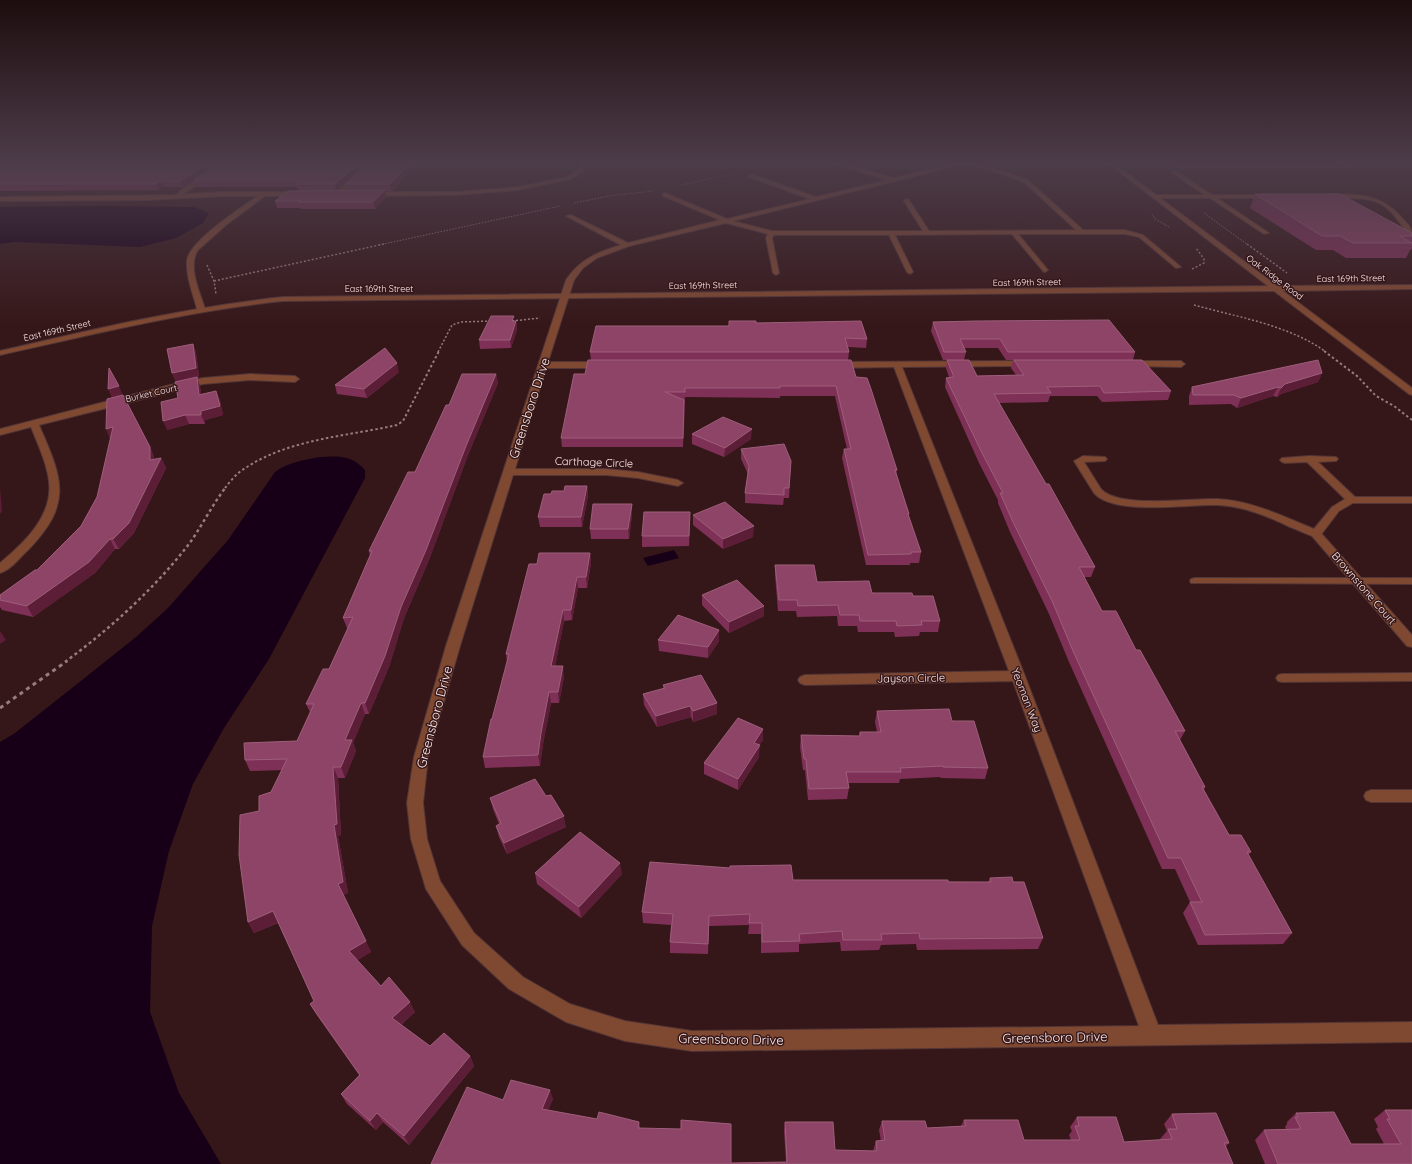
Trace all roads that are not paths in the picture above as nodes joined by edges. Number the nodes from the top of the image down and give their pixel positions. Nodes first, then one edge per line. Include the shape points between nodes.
1 (236, 215) edge
2 (717, 215) edge
3 (748, 215) edge
4 (916, 215) edge
5 (1062, 215) edge
6 (1179, 215) edge
7 (1238, 215) edge
8 (1396, 215) edge
9 (569, 216) dead end
10 (729, 220) junction
11 (772, 232) junction
12 (891, 232) junction
13 (927, 232) junction
14 (1013, 232) junction
15 (1080, 232) junction
16 (1266, 233) dead end
17 (1412, 233) edge
18 (627, 245) junction
19 (1178, 267) dead end
20 (1046, 270) dead end
21 (910, 272) dead end
22 (776, 273) dead end
23 (1412, 287) edge
24 (1275, 289) junction
25 (565, 296) junction
26 (201, 308) junction
27 (0, 353) edge
28 (1039, 364) edge
29 (1118, 364) edge
30 (1181, 364) dead end
31 (543, 365) junction
32 (614, 365) edge
33 (826, 365) edge
34 (897, 365) junction
35 (295, 379) dead end
36 (1412, 392) edge
37 (34, 424) junction
38 (0, 432) edge
39 (1102, 459) dead end
40 (1333, 459) dead end
41 (1285, 460) dead end
42 (1309, 460) junction
43 (509, 472) junction
44 (678, 483) dead end
45 (1352, 500) junction
46 (1412, 500) edge
47 (1316, 534) junction
48 (0, 569) edge
49 (1195, 581) dead end
50 (1358, 581) junction
51 (1412, 581) edge
52 (1412, 643) edge
53 (1018, 676) junction
54 (1412, 677) edge
55 (1282, 678) dead end
56 (805, 680) dead end
57 (1371, 796) dead end
58 (1412, 796) edge
59 (1412, 1032) edge
60 (1152, 1036) junction

1 - 26 street via 206,238 191,255 190,264
2 - 10 street
3 - 10 street, Greensboro Drive
4 - 13 street
5 - 15 street
6 - 24 street, Oak Ridge Road
7 - 16 lane
8 - 17 lane
9 - 18 street
10 - 11 street
10 - 18 street, Greensboro Drive
11 - 12 street
11 - 22 street via 769,238
12 - 13 street
12 - 21 street
13 - 14 street
14 - 15 street
14 - 20 street
15 - 19 street via 1137,234
18 - 25 street, Greensboro Drive via 600,254 579,266 570,280
23 - 24 street, East 169th Street
24 - 25 street, East 169th Street
24 - 36 street, Oak Ridge Road
25 - 26 street, East 169th Street via 283,299
25 - 31 street, Greensboro Drive
26 - 27 street, East 169th Street
28 - 34 street
29 - 30 street
31 - 32 street
31 - 43 street, Greensboro Drive
33 - 34 street
34 - 53 street, Yeoman Way
35 - 37 street, Burket Court via 250,377 203,382 166,389
37 - 38 street, Burket Court
37 - 48 street via 52,473 55,491 50,511 40,528 20,552
39 - 47 lane via 1079,461 1100,494 1108,499 1117,502 1228,502 1252,507
40 - 42 lane
41 - 42 lane
42 - 45 lane
43 - 44 street, Carthage Circle via 606,472
43 - 60 street, Greensboro Drive via 453,646 423,750 415,803 419,840 432,884 468,939 516,983 566,1012 625,1031 692,1041
45 - 46 lane
45 - 47 lane via 1343,503 1330,514
47 - 50 street, Brownstone Court
49 - 50 lane
50 - 51 lane
50 - 52 street, Brownstone Court
53 - 56 street, Jayson Circle
53 - 60 street, Yeoman Way
54 - 55 lane
57 - 58 lane
59 - 60 street, Greensboro Drive

